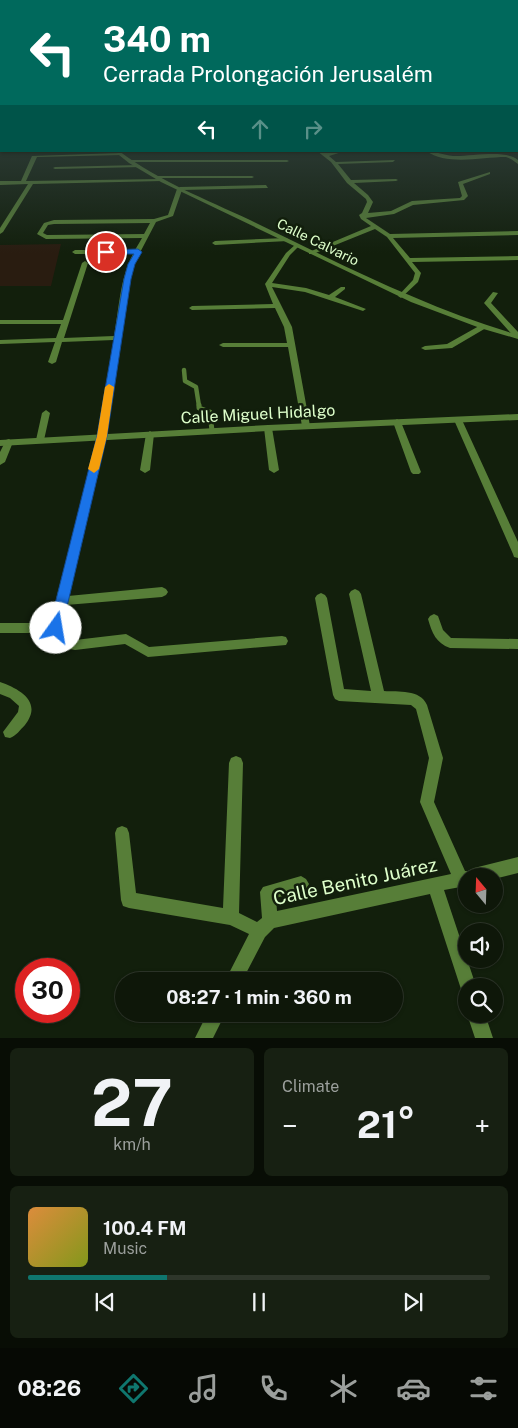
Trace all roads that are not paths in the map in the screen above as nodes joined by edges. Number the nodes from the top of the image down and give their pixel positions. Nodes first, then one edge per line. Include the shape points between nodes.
1 (36, 156) edge
2 (124, 156) edge
3 (327, 156) edge
4 (444, 156) edge
5 (477, 156) edge
6 (503, 156) edge
7 (131, 161) junction
8 (287, 161) dead end
9 (393, 161) dead end
10 (517, 161) edge
11 (334, 163) junction
12 (139, 166) junction
13 (55, 168) dead end
14 (488, 173) dead end
15 (252, 177) dead end
16 (160, 179) junction
17 (396, 180) dead end
18 (23, 182) junction
19 (32, 182) junction
20 (349, 182) junction
21 (0, 183) edge
22 (266, 187) dead end
23 (180, 189) junction
24 (362, 215) junction
25 (154, 221) junction
26 (374, 227) junction
27 (0, 232) edge
28 (518, 233) edge
29 (146, 236) junction
30 (389, 236) junction
31 (286, 240) junction
32 (216, 243) dead end
33 (296, 246) junction
34 (75, 252) dead end
35 (138, 252) junction
36 (311, 253) junction
37 (518, 258) edge
38 (409, 260) junction
39 (85, 263) dead end
40 (268, 284) junction
41 (343, 288) dead end
42 (496, 293) dead end
43 (401, 296) junction
44 (330, 298) junction
45 (279, 306) junction
46 (192, 308) dead end
47 (363, 309) dead end
48 (0, 322) edge
49 (66, 322) junction
50 (482, 328) junction
51 (518, 337) edge
52 (117, 338) junction
53 (60, 340) junction
54 (0, 342) edge
55 (223, 345) dead end
56 (291, 345) junction
57 (425, 348) dead end
58 (52, 362) dead end
59 (184, 370) dead end
60 (46, 412) dead end
61 (518, 417) edge
62 (458, 420) junction
63 (397, 422) junction
64 (306, 426) junction
65 (268, 428) junction
66 (212, 431) junction
67 (150, 434) junction
68 (102, 436) junction
69 (40, 440) junction
70 (4, 443) edge
71 (0, 462) edge
72 (145, 470) dead end
73 (274, 470) dead end
74 (416, 472) dead end
75 (518, 554) edge
76 (162, 592) dead end
77 (355, 594) dead end
78 (321, 598) dead end
79 (62, 601) junction
80 (434, 619) dead end
81 (0, 628) edge
82 (56, 628) junction
83 (282, 641) dead end
84 (518, 644) edge
85 (0, 688) edge
86 (379, 698) junction
87 (10, 732) dead end
88 (236, 763) dead end
89 (122, 834) dead end
90 (518, 865) edge
91 (462, 868) edge
92 (503, 869) edge
93 (458, 880) edge
94 (301, 884) dead end
95 (435, 886) junction
96 (231, 918) junction
97 (264, 926) junction
98 (238, 972) edge
99 (465, 978) edge
100 (212, 1022) edge
101 (479, 1023) edge
102 (204, 1038) edge
103 (484, 1038) edge

1 - 18 street
2 - 7 street, Calle Calvario
3 - 11 street
4 - 5 street
6 - 10 street
7 - 8 street
7 - 12 street, Calle Calvario
9 - 11 street
11 - 20 street
12 - 13 street
12 - 16 street, Calle Calvario
14 - 24 street via 460,183 465,196 462,199 412,202 392,213
15 - 16 street
16 - 19 street
16 - 23 street, Calle Calvario
17 - 20 street
18 - 19 street
18 - 21 street
19 - 27 street
20 - 24 street via 370,202
22 - 23 street
23 - 25 street via 170,216
23 - 31 street, Calle Calvario
24 - 26 street
25 - 29 street
25 - 29 street via 54,222 46,224 40,234 46,237
26 - 30 street
26 - 36 street
28 - 30 street
29 - 35 street
30 - 38 street
31 - 32 street
31 - 33 street, Calle Calvario
33 - 36 street, Calle Calvario
33 - 40 street
34 - 35 street
35 - 52 street via 127,279
36 - 43 street, Calle Calvario
37 - 38 street
38 - 43 street via 418,272 416,282
39 - 49 street
40 - 44 street via 306,290
40 - 45 street
41 - 44 street
42 - 51 street via 487,303
43 - 50 street, Calle Calvario
44 - 47 street
45 - 46 street
45 - 56 street via 288,326
48 - 49 street
49 - 53 street
50 - 51 street, Calle Calvario
50 - 57 street via 449,346
52 - 53 street
52 - 68 street
53 - 54 street
53 - 58 street
55 - 56 street
56 - 64 street
59 - 66 lane via 185,381 196,387 199,408 210,412
60 - 69 street
61 - 62 street, Calle Miguel Hidalgo
62 - 63 street, Calle Miguel Hidalgo
62 - 75 street
63 - 64 street, Calle Miguel Hidalgo
63 - 74 street
64 - 65 street, Calle Miguel Hidalgo
65 - 66 street, Calle Miguel Hidalgo
65 - 73 street
66 - 67 street, Calle Miguel Hidalgo
67 - 68 street, Calle Miguel Hidalgo
67 - 72 street
68 - 69 street, Calle Miguel Hidalgo
68 - 79 street
69 - 70 street, Calle Miguel Hidalgo
70 - 71 street
76 - 79 street
77 - 86 street
78 - 86 street via 339,695
79 - 82 street
80 - 84 street via 438,634 450,643
81 - 82 street
82 - 83 street via 64,643 75,645 126,639 148,652
85 - 87 street via 22,700 25,706 25,714
86 - 91 street, Calle Benito Juárez via 413,699 421,706 436,758 427,802
88 - 96 street
89 - 96 street via 129,900
90 - 92 street, Calle Benito Juárez
93 - 95 street, Calle Benito Juárez
94 - 97 street via 268,892
95 - 97 street, Calle Benito Juárez
95 - 99 street
96 - 97 street
97 - 98 street
100 - 102 street
101 - 103 street

